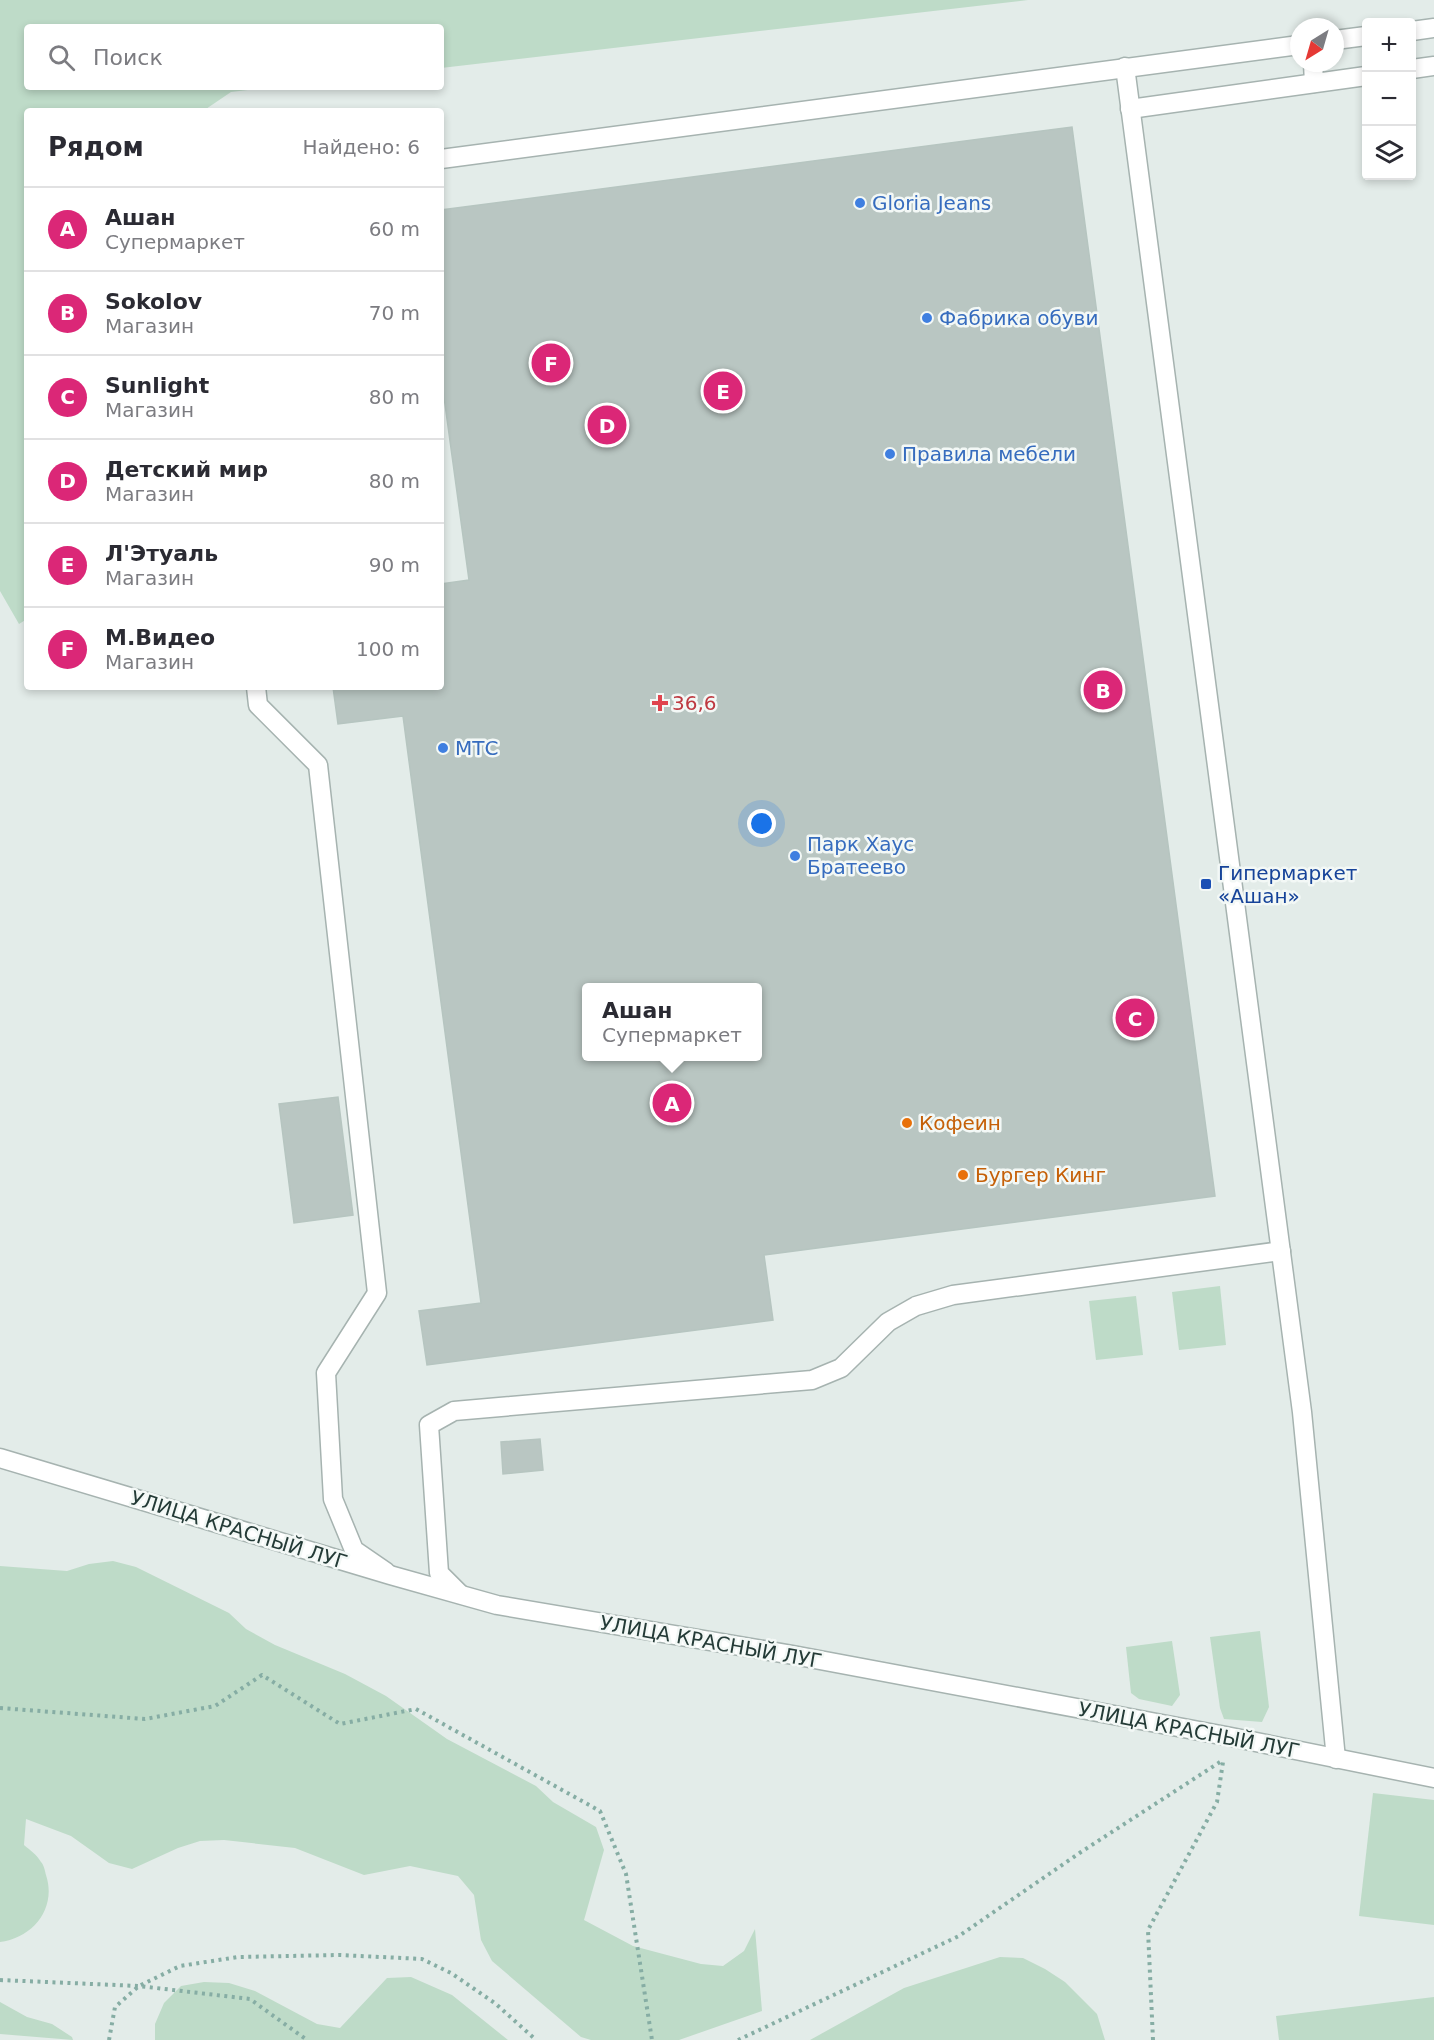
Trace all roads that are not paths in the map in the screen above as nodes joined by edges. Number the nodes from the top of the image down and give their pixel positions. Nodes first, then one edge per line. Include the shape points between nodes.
1 (1434, 28) edge
2 (1416, 30) edge
3 (1362, 37) edge
4 (1344, 39) edge
5 (1290, 46) edge
6 (1433, 66) edge
7 (1125, 67) junction
8 (1416, 68) edge
9 (1313, 72) edge
10 (1362, 77) edge
11 (1314, 83) junction
12 (1130, 109) junction
13 (444, 159) edge
14 (256, 690) edge
15 (1281, 1251) junction
16 (0, 1458) edge
17 (390, 1575) junction
18 (460, 1594) junction
19 (1336, 1759) junction
20 (1434, 1778) edge

1 - 2 street
3 - 4 street
5 - 7 street
6 - 8 street
7 - 12 street
7 - 13 street
9 - 11 street
10 - 11 street
11 - 12 street
12 - 15 street
14 - 17 street via 258,705 318,765 377,1293 326,1373 333,1499 354,1550
15 - 18 street via 953,1295 916,1306 888,1322 841,1368 812,1380 454,1411 429,1425 439,1573
15 - 19 street via 1302,1412
16 - 17 street, УЛИЦА КРАСНЫЙ ЛУГ
17 - 18 street, УЛИЦА КРАСНЫЙ ЛУГ
18 - 19 street, УЛИЦА КРАСНЫЙ ЛУГ via 497,1605 793,1655
19 - 20 street, УЛИЦА КРАСНЫЙ ЛУГ

